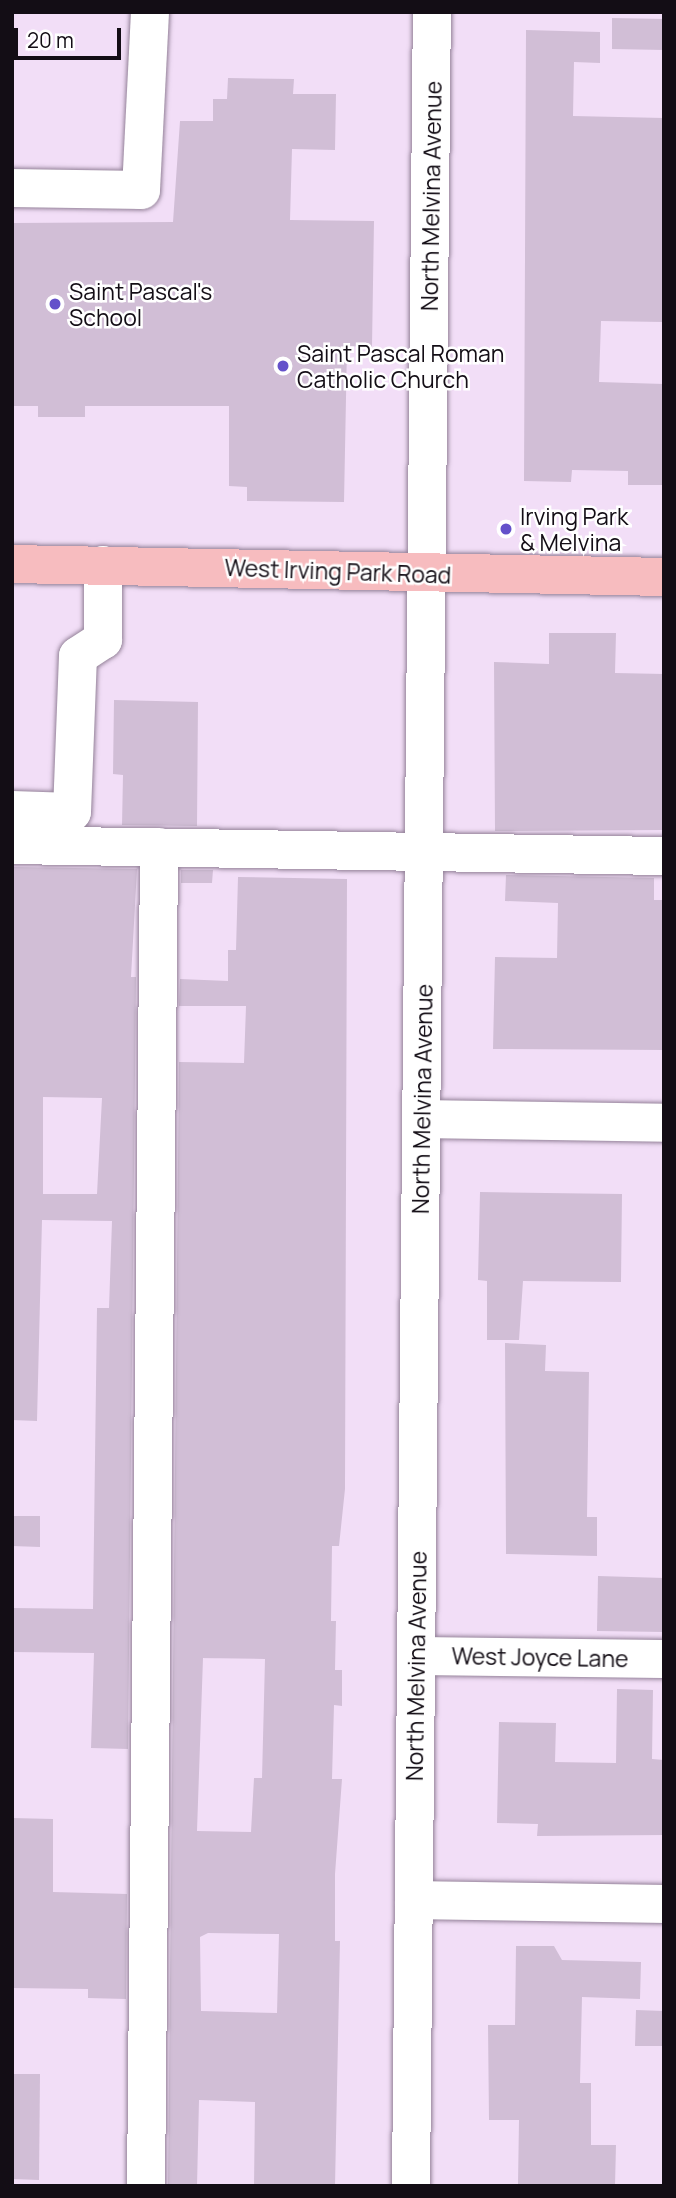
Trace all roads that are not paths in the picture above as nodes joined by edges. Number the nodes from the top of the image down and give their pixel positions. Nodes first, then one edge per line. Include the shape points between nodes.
1 (150, 12) edge
2 (432, 12) edge
3 (12, 188) edge
4 (12, 564) edge
5 (103, 565) junction
6 (427, 574) junction
7 (664, 578) edge
8 (12, 810) edge
9 (71, 829) junction
10 (12, 845) edge
11 (159, 847) junction
12 (424, 851) junction
13 (664, 856) edge
14 (422, 1119) junction
15 (664, 1123) edge
16 (417, 1656) junction
17 (664, 1659) edge
18 (414, 1900) junction
19 (664, 1904) edge
20 (146, 2186) edge
21 (411, 2186) edge

1 - 3 street via 141,190
2 - 6 street, North Melvina Avenue
4 - 5 main road, West Irving Park Road
5 - 6 main road, West Irving Park Road
5 - 9 street via 103,640 78,656
6 - 7 main road, West Irving Park Road
6 - 12 street, North Melvina Avenue
8 - 9 street
9 - 10 street
9 - 11 street
11 - 12 street
11 - 20 street
12 - 13 street
12 - 14 street, North Melvina Avenue
14 - 15 street
14 - 16 street, North Melvina Avenue
16 - 17 street, West Joyce Lane
16 - 18 street, North Melvina Avenue
18 - 19 street
18 - 21 street, North Melvina Avenue

